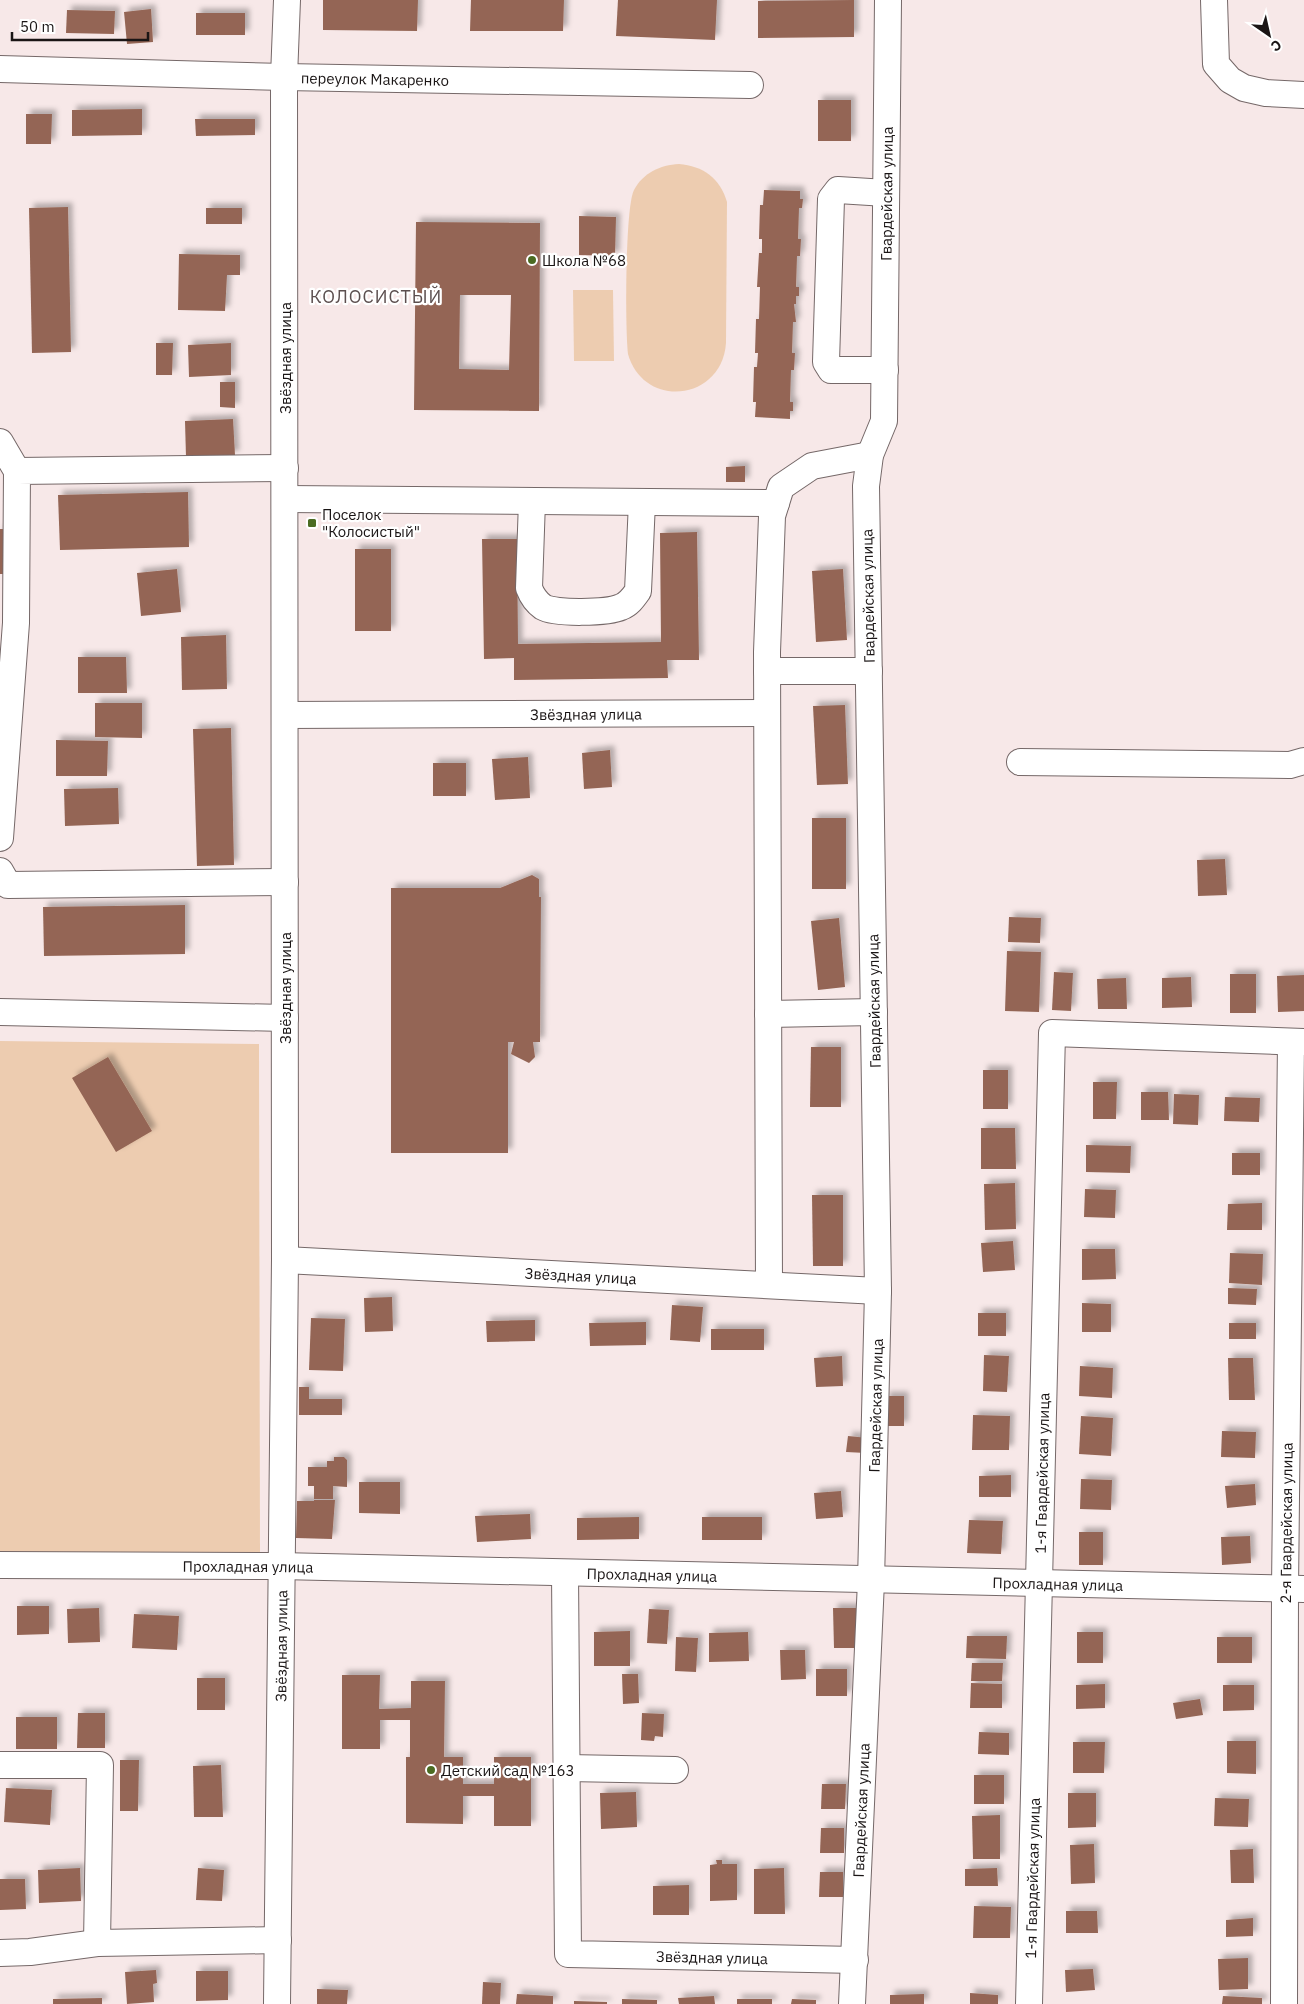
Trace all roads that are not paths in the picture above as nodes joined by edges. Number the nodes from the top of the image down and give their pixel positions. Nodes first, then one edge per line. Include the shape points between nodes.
1 (288, 0) edge
2 (888, 0) edge
3 (1214, 0) edge
4 (0, 69) edge
5 (284, 77) junction
6 (750, 85) dead end
7 (1304, 95) edge
8 (886, 193) junction
9 (885, 370) junction
10 (0, 442) edge
11 (870, 455) junction
12 (285, 468) junction
13 (17, 471) junction
14 (532, 501) junction
15 (642, 502) junction
16 (776, 503) junction
17 (290, 506) junction
18 (8, 508) edge
19 (767, 671) junction
20 (869, 671) junction
21 (767, 712) junction
22 (285, 715) junction
23 (1304, 761) edge
24 (1020, 762) dead end
25 (0, 838) edge
26 (0, 871) edge
27 (285, 882) junction
28 (0, 1012) edge
29 (874, 1012) junction
30 (768, 1014) junction
31 (285, 1018) junction
32 (1298, 1042) edge
33 (285, 1260) junction
34 (769, 1285) junction
35 (878, 1291) junction
36 (0, 1565) edge
37 (280, 1566) junction
38 (565, 1573) junction
39 (870, 1581) junction
40 (1038, 1582) junction
41 (1294, 1589) edge
42 (0, 1765) edge
43 (567, 1768) junction
44 (675, 1770) dead end
45 (278, 1940) junction
46 (97, 1943) junction
47 (0, 1953) edge
48 (855, 1960) junction
49 (277, 2004) edge
50 (852, 2004) edge
51 (1029, 2004) edge
52 (1284, 2004) edge

1 - 5 street, Звёздная улица
2 - 8 street, Гвардейская улица
3 - 7 street via 1216,64 1230,80 1244,88 1266,93
4 - 5 street, переулок Макаренко
5 - 6 street, переулок Макаренко
5 - 12 street, Звёздная улица
8 - 9 street, Гвардейская улица
8 - 9 street via 838,190 831,198 826,362 831,370
9 - 11 street, Гвардейская улица via 884,421
10 - 13 street
11 - 16 street via 812,466 781,487
11 - 20 street, Гвардейская улица via 866,486
12 - 13 street
12 - 17 street, Звёздная улица
13 - 18 street
14 - 15 street
14 - 15 street via 529,588 534,599 552,611 612,610 632,600 638,590
14 - 17 street
15 - 16 street
16 - 19 street via 772,516
17 - 22 street, Звёздная улица
18 - 25 street via 16,624
19 - 20 street
19 - 21 street
20 - 29 street, Гвардейская улица
21 - 22 street, Звёздная улица
21 - 30 street
22 - 27 street, Звёздная улица
23 - 24 street via 1290,764
26 - 27 street via 8,885
27 - 31 street, Звёздная улица
28 - 31 street
29 - 30 street
29 - 35 street, Гвардейская улица
30 - 34 street
31 - 33 street, Звёздная улица
32 - 40 street, 1-я Гвардейская улица via 1052,1032
32 - 41 street, 2-я Гвардейская улица
33 - 34 street, Звёздная улица
33 - 37 street, Звёздная улица
34 - 35 street, Звёздная улица
35 - 39 street, Гвардейская улица
36 - 37 street, Прохладная улица
37 - 38 street, Прохладная улица
37 - 45 street, Звёздная улица
38 - 39 street, Прохладная улица
38 - 43 street
39 - 40 street, Прохладная улица
39 - 48 street, Гвардейская улица
40 - 41 street, Прохладная улица
40 - 51 street, 1-я Гвардейская улица
41 - 52 street, 2-я Гвардейская улица
42 - 46 street via 100,1765
43 - 44 street
43 - 48 street, Звёздная улица via 568,1954
45 - 46 street
45 - 49 street, Звёздная улица
46 - 47 street
48 - 50 street, Гвардейская улица

